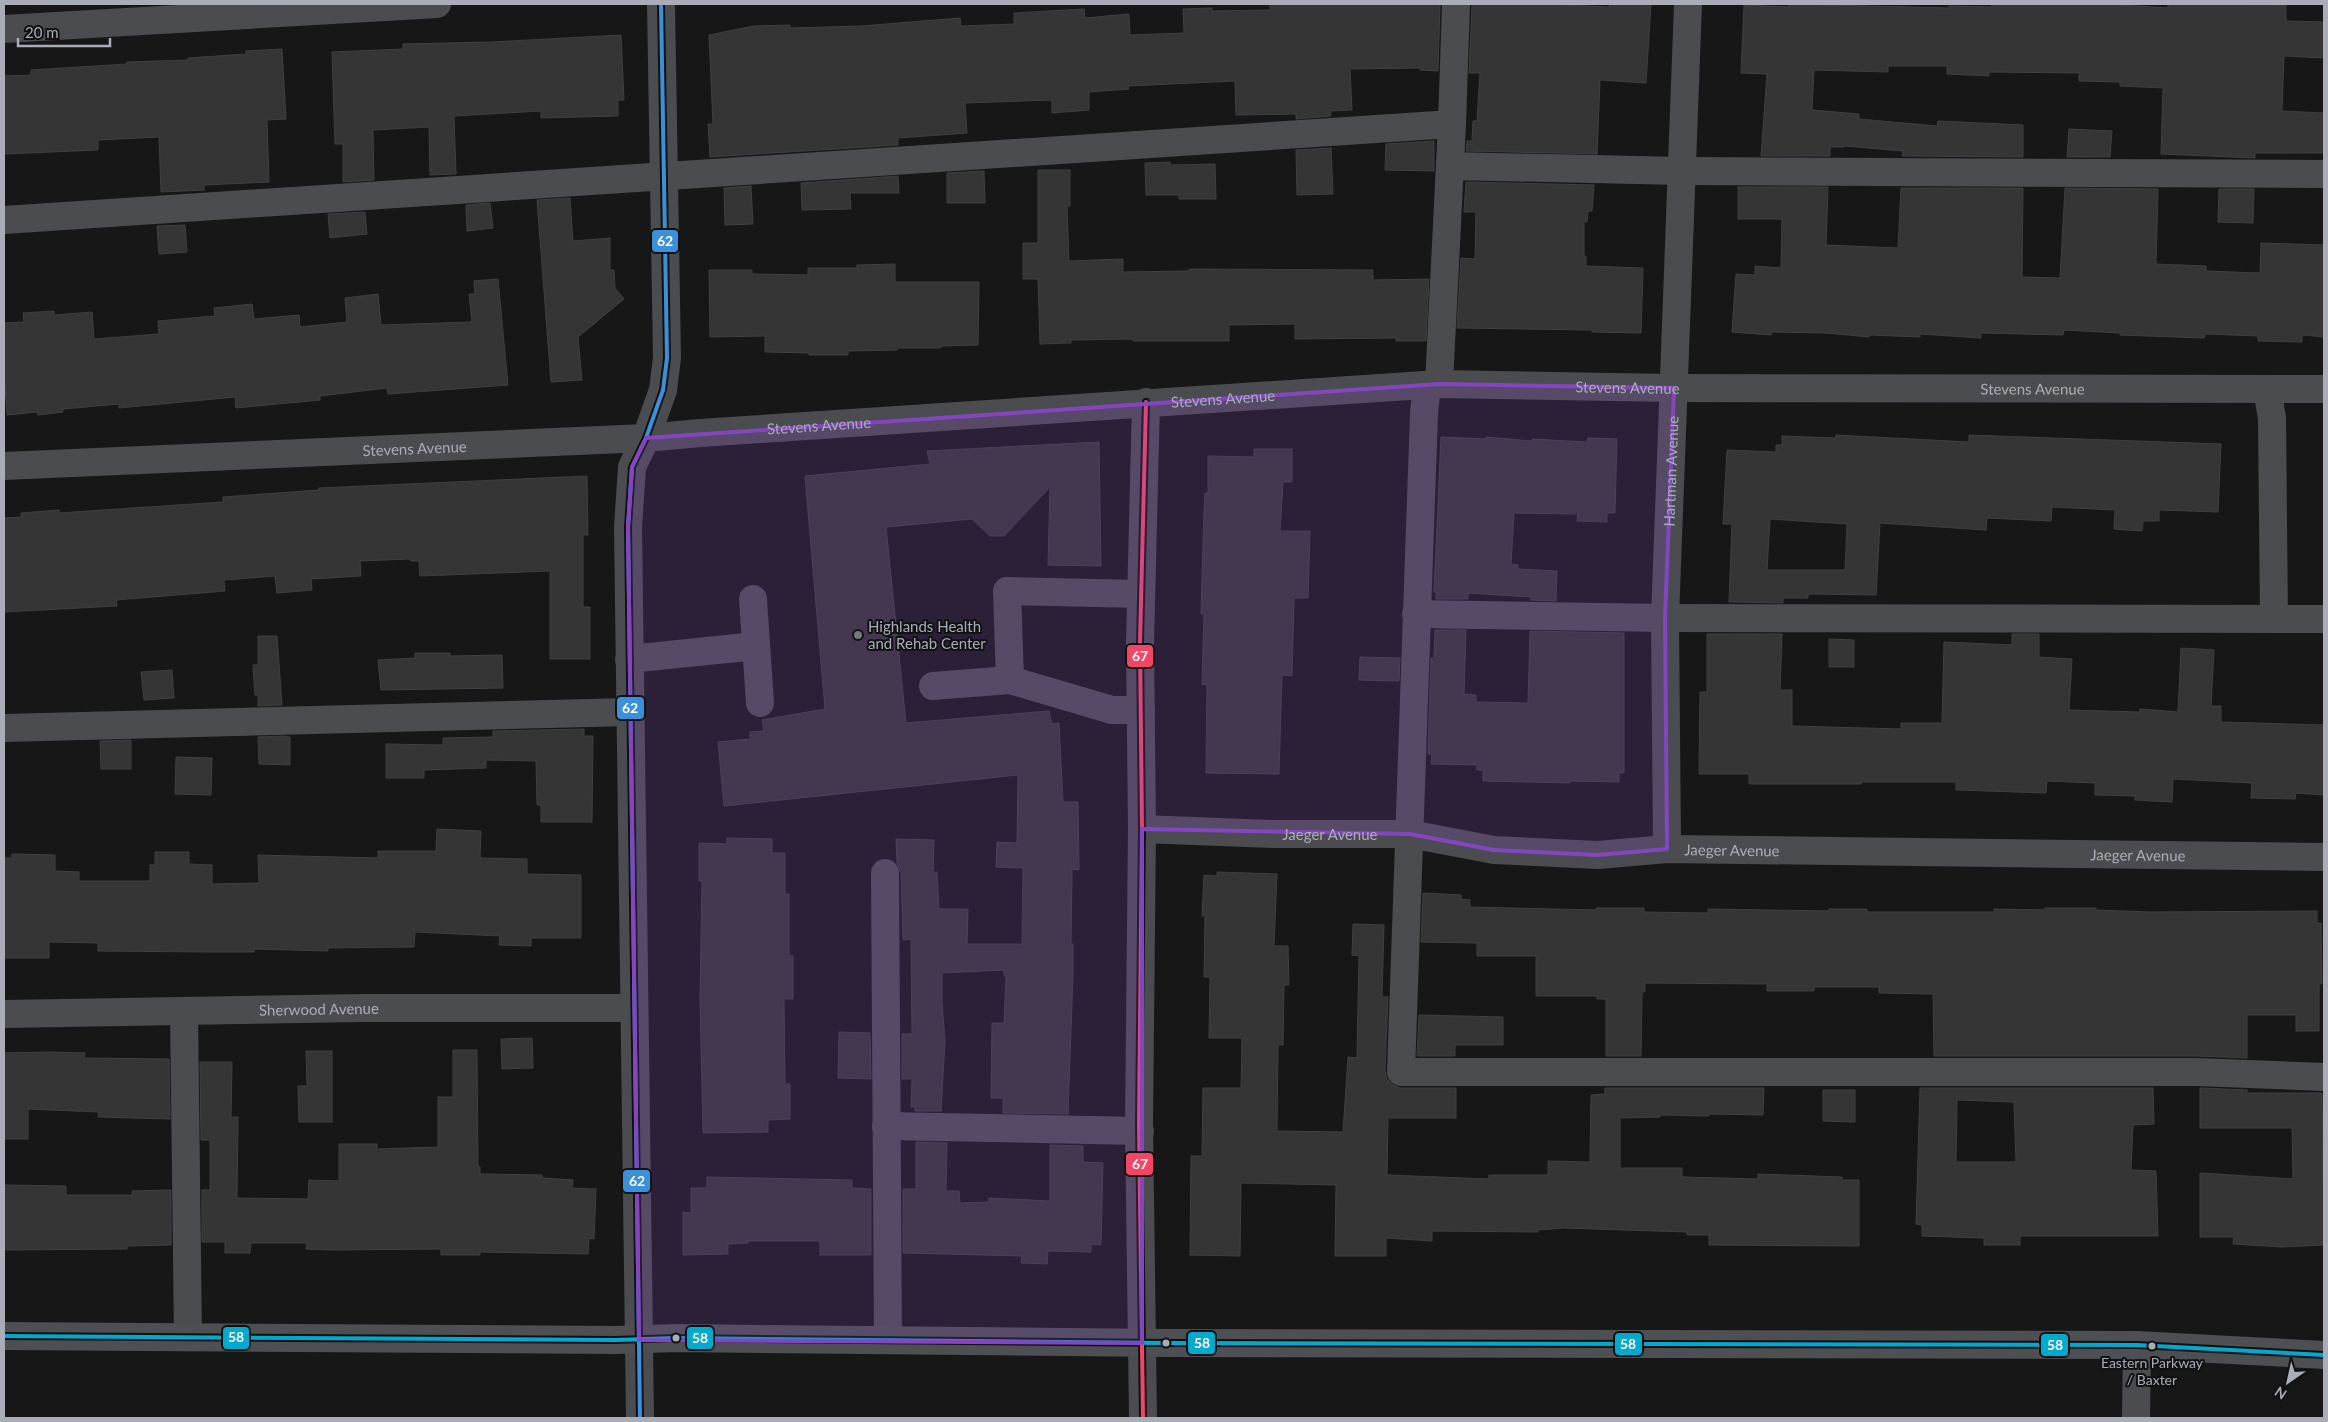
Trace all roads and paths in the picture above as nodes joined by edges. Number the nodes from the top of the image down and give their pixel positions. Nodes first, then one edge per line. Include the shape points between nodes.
1 (437, 4) edge
2 (661, 4) edge
3 (1456, 4) edge
4 (1688, 4) edge
5 (4, 29) edge
6 (1452, 124) junction
7 (1450, 166) junction
8 (1682, 171) junction
9 (2324, 174) edge
10 (664, 175) junction
11 (4, 220) edge
12 (1433, 384) junction
13 (1674, 388) junction
14 (2267, 389) junction
15 (2324, 389) edge
16 (1146, 402) junction
17 (646, 438) junction
18 (4, 466) edge
19 (1141, 594) junction
20 (753, 599) dead end
21 (1416, 614) junction
22 (1665, 618) junction
23 (2274, 619) junction
24 (2324, 619) edge
25 (756, 646) junction
26 (629, 659) junction
27 (1010, 680) junction
28 (933, 686) dead end
29 (760, 703) dead end
30 (1141, 710) junction
31 (630, 712) junction
32 (4, 728) edge
33 (1142, 829) junction
34 (1410, 834) junction
35 (1667, 849) junction
36 (2324, 857) edge
37 (885, 872) dead end
38 (634, 1008) junction
39 (184, 1012) junction
40 (4, 1014) edge
41 (2324, 1077) edge
42 (886, 1126) junction
43 (1140, 1131) junction
44 (4, 1336) edge
45 (188, 1337) junction
46 (639, 1340) junction
47 (888, 1340) junction
48 (1142, 1343) junction
49 (2138, 1345) junction
50 (2324, 1355) edge
51 (640, 1418) edge
52 (1142, 1418) edge
53 (2136, 1418) edge

1 - 5 street
2 - 10 street
3 - 6 street
4 - 8 street, Hartman Avenue
6 - 7 street
6 - 10 street
7 - 8 street
7 - 12 street
8 - 9 street
8 - 13 street, Hartman Avenue
10 - 11 street
10 - 17 street via 667,358 663,390
12 - 13 street, Stevens Avenue
12 - 16 street, Stevens Avenue
12 - 21 street via 1424,413
13 - 14 street, Stevens Avenue
13 - 22 street, Hartman Avenue
14 - 15 street, Stevens Avenue
14 - 23 street via 2272,418
16 - 17 street, Stevens Avenue
16 - 19 street
17 - 18 street, Stevens Avenue
17 - 26 street via 632,467 628,527
19 - 27 street via 1007,591
19 - 30 street
20 - 25 street
21 - 22 street
21 - 34 street
22 - 23 street
22 - 35 street, Hartman Avenue
23 - 24 street
25 - 26 street
25 - 29 street
26 - 31 street
27 - 28 street
27 - 30 street via 1112,710
30 - 33 street
31 - 32 street
31 - 38 street
33 - 34 street, Jaeger Avenue via 1275,834
33 - 43 street
34 - 35 street, Jaeger Avenue via 1494,850 1598,855
34 - 41 street via 1401,1072 2196,1072
35 - 36 street, Jaeger Avenue
37 - 42 street
38 - 39 street, Sherwood Avenue
38 - 46 street
39 - 40 street, Sherwood Avenue
39 - 45 street
42 - 43 street
42 - 47 street
43 - 48 street
44 - 45 main road
45 - 46 main road
46 - 47 main road
46 - 51 street
47 - 48 main road
48 - 49 main road
48 - 52 street
49 - 50 main road
49 - 53 street

